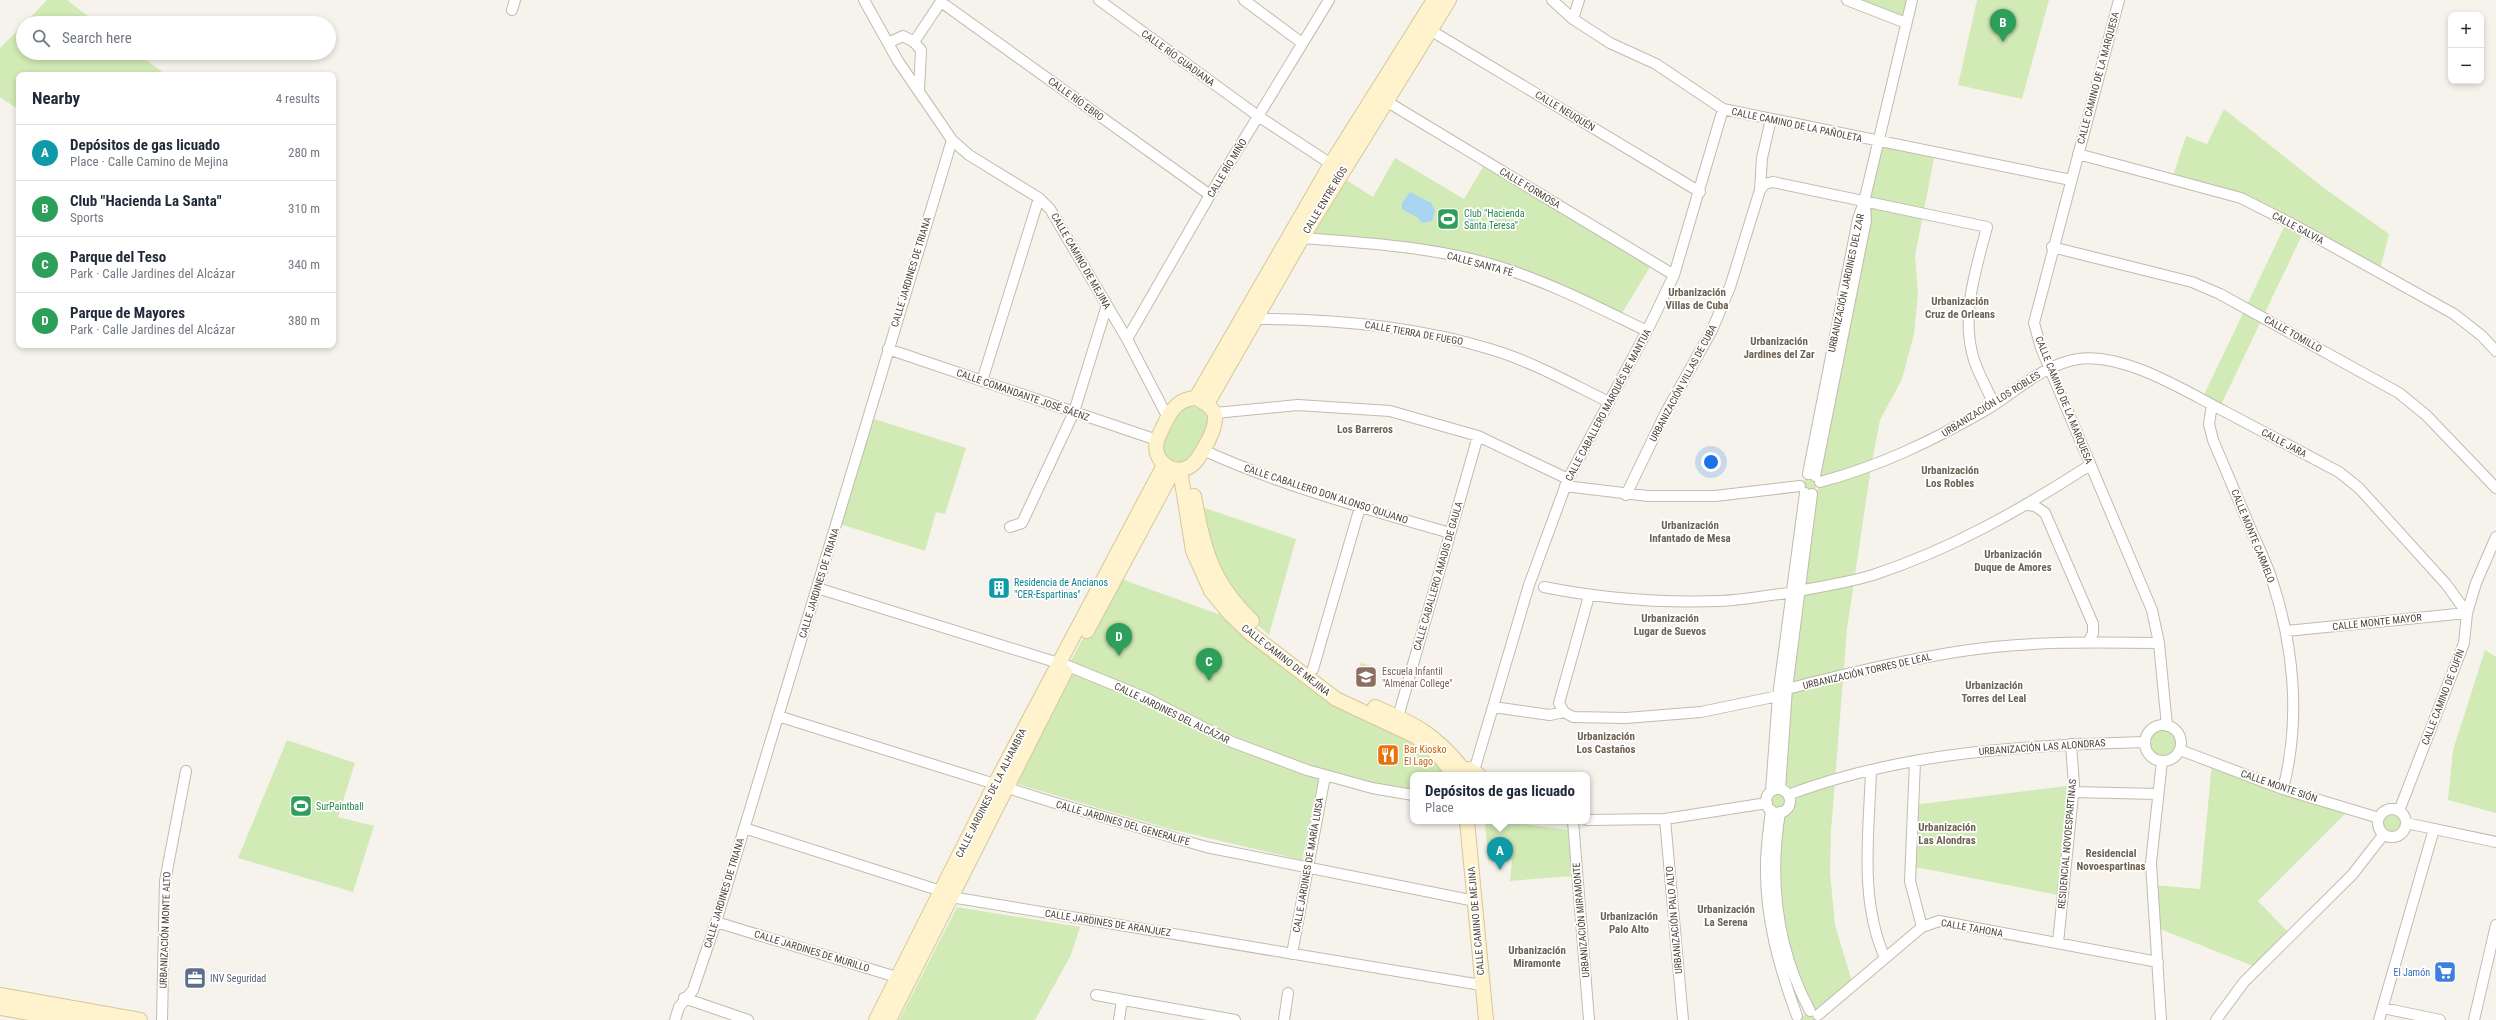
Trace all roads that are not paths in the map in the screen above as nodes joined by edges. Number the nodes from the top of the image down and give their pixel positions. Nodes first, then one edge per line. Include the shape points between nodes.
1 (864, 0) edge
2 (1099, 0) edge
3 (1244, 0) edge
4 (1329, 0) edge
5 (1434, 0) edge
6 (1449, 0) edge
7 (1552, 0) edge
8 (1579, 0) edge
9 (1847, 0) edge
10 (1912, 0) edge
11 (2119, 0) edge
12 (941, 1) edge
13 (1573, 19) junction
14 (1906, 23) junction
15 (1430, 30) junction
16 (914, 42) junction
17 (1302, 43) junction
18 (888, 44) junction
19 (919, 91) junction
20 (1386, 101) junction
21 (1723, 109) junction
22 (1258, 116) junction
23 (1771, 119) junction
24 (952, 140) junction
25 (1877, 142) junction
26 (2078, 154) junction
27 (1331, 164) junction
28 (2071, 180) junction
29 (1760, 190) junction
30 (1700, 192) junction
31 (1210, 195) junction
32 (1039, 198) junction
33 (1864, 202) junction
34 (1302, 238) junction
35 (2052, 247) junction
36 (1674, 275) junction
37 (1107, 305) junction
38 (1256, 319) junction
39 (1647, 331) junction
40 (1127, 339) junction
41 (888, 349) junction
42 (2496, 351) edge
43 (2050, 368) junction
44 (982, 381) junction
45 (1609, 402) junction
46 (1206, 405) junction
47 (1994, 405) junction
48 (2212, 405) junction
49 (1074, 412) junction
50 (1168, 418) junction
51 (1478, 436) junction
52 (1157, 440) junction
53 (1203, 450) junction
54 (2090, 464) junction
55 (1177, 468) junction
56 (1814, 477) junction
57 (1567, 482) junction
58 (2496, 488) edge
59 (1806, 491) junction
60 (1626, 495) junction
61 (2028, 505) junction
62 (1360, 507) junction
63 (1010, 527) dead end
64 (1450, 533) junction
65 (2496, 537) edge
66 (1544, 587) dead end
67 (817, 588) junction
68 (1795, 592) junction
69 (1589, 596) junction
70 (2467, 613) junction
71 (2286, 631) junction
72 (2090, 641) junction
73 (2159, 643) junction
74 (1064, 664) junction
75 (1313, 669) junction
76 (1787, 689) junction
77 (1778, 696) junction
78 (1493, 707) junction
79 (1564, 712) junction
80 (778, 716) junction
81 (1398, 717) junction
82 (2167, 726) junction
83 (2145, 742) junction
84 (2071, 744) junction
85 (2180, 750) junction
86 (2162, 761) junction
87 (1915, 762) junction
88 (186, 771) dead end
89 (1871, 771) junction
90 (1463, 772) edge
91 (1463, 772) edge
92 (1464, 772) edge
93 (1325, 776) junction
94 (1001, 786) junction
95 (2283, 789) junction
96 (1780, 792) junction
97 (2073, 792) junction
98 (1410, 794) edge
99 (2158, 794) junction
100 (1773, 809) junction
101 (2399, 811) junction
102 (2379, 818) junction
103 (1665, 819) junction
104 (1590, 820) edge
105 (2406, 823) junction
106 (1467, 824) edge
107 (1573, 824) edge
108 (744, 828) junction
109 (2434, 829) junction
110 (2384, 834) junction
111 (2496, 842) edge
112 (1308, 869) junction
113 (946, 894) junction
114 (1475, 901) junction
115 (716, 922) junction
116 (2496, 925) edge
117 (1922, 927) junction
118 (2058, 943) junction
119 (1292, 954) junction
120 (1885, 958) junction
121 (2158, 962) junction
122 (903, 979) junction
123 (1481, 985) junction
124 (0, 991) edge
125 (1288, 993) dead end
126 (0, 995) edge
127 (1096, 995) dead end
128 (684, 998) junction
129 (1122, 1000) junction
130 (41, 1002) junction
131 (0, 1008) edge
132 (2383, 1008) junction
133 (1816, 1015) edge
134 (1797, 1018) edge
135 (123, 1020) edge
136 (140, 1020) edge
137 (162, 1020) edge
138 (675, 1020) edge
139 (748, 1020) edge
140 (876, 1020) edge
141 (889, 1020) edge
142 (1119, 1020) edge
143 (1236, 1020) edge
144 (1284, 1020) edge
145 (1486, 1020) edge
146 (1589, 1020) edge
147 (1683, 1020) edge
148 (2161, 1020) edge
149 (2216, 1020) edge
150 (2379, 1020) edge
151 (2440, 1020) edge
152 (2470, 1020) edge
153 (2475, 1020) edge

1 - 18 street, CALLE CAMINO DE MEJINA
2 - 22 street, CALLE RÍO GUADIANA
3 - 17 street
4 - 17 street, CALLE RÍO MIÑO
5 - 27 street, CALLE ENTRE RÍOS
6 - 15 street, CALLE ENTRE RÍOS
7 - 13 street, CALLE CAMINO DE LA PAÑOLETA
8 - 13 street
9 - 14 street
10 - 14 street, URBANIZACIÓN JARDINES DEL ZAR
11 - 26 street, CALLE CAMINO DE LA MARQUESA
12 - 16 street
12 - 31 street, CALLE RÍO EBRO
13 - 21 street, CALLE CAMINO DE LA PAÑOLETA via 1610,43 1656,64
14 - 25 street, URBANIZACIÓN JARDINES DEL ZAR
15 - 20 street, CALLE ENTRE RÍOS
15 - 30 street, CALLE NEUQUÉN
16 - 18 street via 903,36
16 - 19 street via 921,50
17 - 22 street, CALLE RÍO MIÑO
18 - 19 street, CALLE CAMINO DE MEJINA
19 - 24 street, CALLE CAMINO DE MEJINA
20 - 34 street, CALLE ENTRE RÍOS
20 - 36 street, CALLE FORMOSA
21 - 23 street, CALLE CAMINO DE LA PAÑOLETA
21 - 30 street, CALLE CABALLERO MARQUÉS DE MANTUA
22 - 27 street, CALLE RÍO GUADIANA
22 - 31 street, CALLE RÍO MIÑO
23 - 25 street, CALLE CAMINO DE LA PAÑOLETA
23 - 29 street, URBANIZACIÓN VILLAS DE CUBA via 1762,158
24 - 32 street, CALLE CAMINO DE MEJINA via 969,155
24 - 41 street, CALLE JARDINES DE TRIANA
25 - 28 street, CALLE CAMINO DE LA PAÑOLETA
25 - 33 street, URBANIZACIÓN JARDINES DEL ZAR
26 - 28 street, CALLE CAMINO DE LA MARQUESA
26 - 42 street, CALLE SALVIA via 2241,198 2454,314
27 - 46 street, CALLE ENTRE RÍOS
28 - 35 street, CALLE CAMINO DE LA MARQUESA
29 - 33 street via 1765,184 1773,182
29 - 60 street, URBANIZACIÓN VILLAS DE CUBA via 1730,287 1712,330
30 - 36 street, CALLE CABALLERO MARQUÉS DE MANTUA
31 - 40 street, CALLE RÍO MIÑO
32 - 37 street, CALLE CAMINO DE MEJINA via 1050,208
32 - 44 street
33 - 47 street via 1987,227 1970,295 1969,321 1974,359
33 - 56 street, URBANIZACIÓN JARDINES DEL ZAR via 1866,220
34 - 38 street, CALLE ENTRE RÍOS
34 - 39 street, CALLE SANTA FÉ via 1445,254 1499,267 1546,283
35 - 43 street, CALLE CAMINO DE LA MARQUESA via 2034,323
35 - 58 street, CALLE TOMILLO via 2192,282 2220,294 2399,393 2426,415
36 - 39 street, CALLE CABALLERO MARQUÉS DE MANTUA
37 - 40 street, CALLE CAMINO DE MEJINA
37 - 49 street
38 - 45 street, CALLE TIERRA DE FUEGO via 1339,321 1446,337 1491,349 1545,370
38 - 46 street, CALLE ENTRE RÍOS
39 - 45 street, CALLE CABALLERO MARQUÉS DE MANTUA
40 - 50 street, CALLE CAMINO DE MEJINA
41 - 44 street, CALLE COMANDANTE JOSÉ SÁENZ
41 - 67 street, CALLE JARDINES DE TRIANA
43 - 47 street, URBANIZACIÓN LOS ROBLES
43 - 48 street, CALLE JARA via 2078,359 2113,362 2160,378
43 - 54 street, CALLE CAMINO DE LA MARQUESA
44 - 49 street, CALLE COMANDANTE JOSÉ SÁENZ
45 - 57 street, CALLE CABALLERO MARQUÉS DE MANTUA
46 - 50 street via 1186,399 1179,403
46 - 51 street via 1298,405 1390,411
46 - 53 street via 1213,430
47 - 56 street, URBANIZACIÓN LOS ROBLES via 1934,440 1871,467
48 - 70 street, CALLE JARA via 2339,472 2354,484 2446,584
48 - 71 street, CALLE MONTE CARMELO via 2209,424 2214,440 2272,579
49 - 52 street, CALLE COMANDANTE JOSÉ SÁENZ
49 - 63 street via 1022,523
50 - 52 street
51 - 57 street
51 - 64 street, CALLE CABALLERO AMADIS DE GAULA
52 - 55 street via 1158,456
53 - 55 street via 1197,461
53 - 62 street, CALLE CABALLERO DON ALONSO QUIJANO via 1244,468
54 - 61 street
54 - 73 street, CALLE CAMINO DE LA MARQUESA via 2152,610
55 - 74 street, CALLE JARDINES DE LA ALHAMBRA via 1114,570
55 - 75 street, CALLE CAMINO DE MEJINA via 1203,547 1219,583 1236,606 1258,627
55 - 90 street, CALLE CAMINO DE MEJINA via 1193,551 1211,591 1230,614 1336,699 1415,736
56 - 59 street via 1802,478
56 - 59 street via 1819,489
57 - 60 street
57 - 78 street, CALLE CABALLERO MARQUÉS DE MANTUA via 1529,585
59 - 60 street via 1715,496
59 - 68 street
61 - 68 street via 1953,545 1895,567 1873,575
61 - 72 street via 2035,506 2045,513 2093,624
62 - 64 street, CALLE CABALLERO DON ALONSO QUIJANO
62 - 75 street
64 - 81 street, CALLE CABALLERO AMADIS DE GAULA
65 - 70 street, CALLE CAMINO DE CUFÍN via 2476,583
66 - 69 street
67 - 74 street, CALLE JARDINES DEL ALCÁZAR
67 - 80 street, CALLE JARDINES DE TRIANA
68 - 69 street via 1722,601 1656,602
68 - 76 street
68 - 77 street
69 - 79 street via 1559,703
70 - 71 street, CALLE MONTE MAYOR
70 - 101 street, CALLE CAMINO DE CUFÍN via 2464,643
71 - 95 street, CALLE MONTE CARMELO via 2292,668 2292,734 2290,765
72 - 73 street, URBANIZACIÓN TORRES DE LEAL
72 - 76 street, URBANIZACIÓN TORRES DE LEAL via 1964,650 1896,662
73 - 82 street, CALLE CAMINO DE LA MARQUESA
74 - 93 street, CALLE JARDINES DEL ALCÁZAR via 1144,697 1232,742
74 - 94 street, CALLE JARDINES DE LA ALHAMBRA
75 - 81 street, CALLE CAMINO DE MEJINA via 1340,690
76 - 96 street
77 - 79 street via 1702,712 1626,718 1572,717
77 - 96 street
78 - 79 street via 1550,715
78 - 92 street, CALLE CABALLERO MARQUÉS DE MANTUA
80 - 94 street, CALLE JARDINES DEL GENERALIFE
80 - 108 street, CALLE JARDINES DE TRIANA
81 - 91 street, CALLE CAMINO DE MEJINA via 1422,728 1444,745
82 - 83 street via 2155,727
82 - 85 street via 2177,731 2180,736
83 - 84 street, URBANIZACIÓN LAS ALONDRAS
83 - 86 street via 2148,754
84 - 87 street, URBANIZACIÓN LAS ALONDRAS via 1976,751
84 - 97 street, RESIDENCIAL NOVOESPARTINAS
85 - 86 street via 2170,760
85 - 95 street, CALLE MONTE SIÓN
86 - 99 street
87 - 89 street, URBANIZACIÓN LAS ALONDRAS
87 - 117 street via 1910,881
88 - 137 street, URBANIZACIÓN MONTE ALTO via 165,881
89 - 96 street, URBANIZACIÓN LAS ALONDRAS
89 - 120 street via 1869,892 1874,924
93 - 98 street, CALLE JARDINES DEL ALCÁZAR
93 - 112 street, CALLE JARDINES DE MARÍA LUISA
94 - 112 street, CALLE JARDINES DEL GENERALIFE via 1206,847
94 - 113 street, CALLE JARDINES DE LA ALHAMBRA
95 - 102 street, CALLE MONTE SIÓN
96 - 100 street via 1767,797
96 - 100 street via 1789,806
97 - 99 street
97 - 118 street, RESIDENCIAL NOVOESPARTINAS
99 - 121 street via 2151,863
100 - 103 street
100 - 133 street via 1778,917 1792,972
100 - 134 street via 1766,864 1769,914 1778,957
101 - 102 street via 2387,810
101 - 105 street
102 - 110 street via 2379,827
103 - 104 street
103 - 147 street, URBANIZACIÓN PALO ALTO
105 - 109 street
105 - 110 street via 2400,834
106 - 114 street, CALLE CAMINO DE MEJINA
107 - 146 street, URBANIZACIÓN MIRAMONTE
108 - 113 street, CALLE JARDINES DE ARANJUEZ
108 - 115 street, CALLE JARDINES DE TRIANA
109 - 111 street
109 - 132 street
110 - 149 street via 2352,875 2244,982
112 - 114 street, CALLE JARDINES DEL GENERALIFE
112 - 119 street, CALLE JARDINES DE MARÍA LUISA
113 - 119 street, CALLE JARDINES DE ARANJUEZ
113 - 122 street, CALLE JARDINES DE LA ALHAMBRA
114 - 123 street, CALLE CAMINO DE MEJINA
115 - 122 street, CALLE JARDINES DE MURILLO
115 - 128 street, CALLE JARDINES DE TRIANA via 693,990
116 - 153 street
117 - 118 street, CALLE TAHONA via 1939,921
117 - 120 street, CALLE TAHONA
118 - 121 street, CALLE TAHONA
119 - 123 street, CALLE JARDINES DE ARANJUEZ
120 - 133 street, CALLE TAHONA
121 - 148 street
122 - 140 street, CALLE JARDINES DE LA ALHAMBRA
122 - 141 street, CALLE JARDINES DE LA ALHAMBRA
123 - 145 street, CALLE CAMINO DE MEJINA
124 - 130 street
125 - 144 street
126 - 130 street
127 - 129 street
128 - 138 street, CALLE JARDINES DE TRIANA
128 - 139 street
129 - 142 street
129 - 143 street
130 - 136 street
131 - 135 street via 53,1017
132 - 150 street
132 - 151 street
133 - 134 street, CALLE TAHONA via 1801,1012
152 - 153 street

